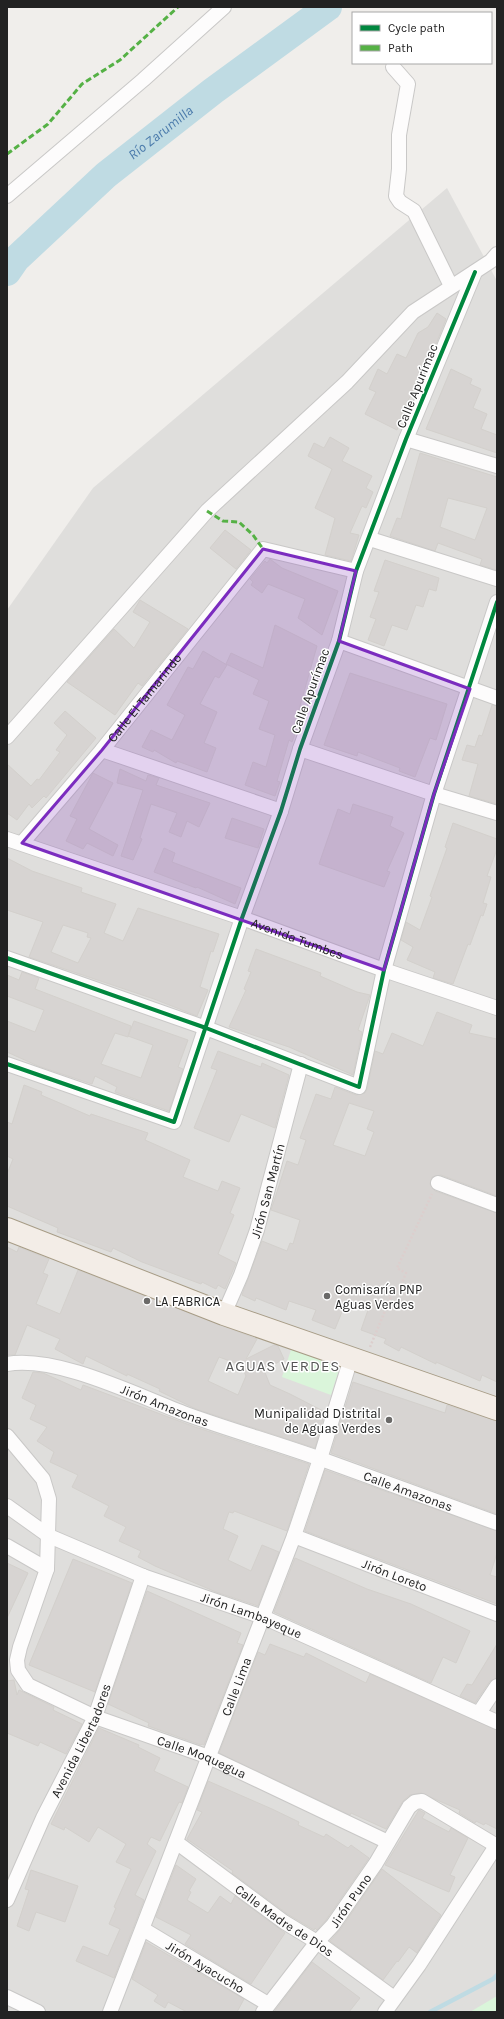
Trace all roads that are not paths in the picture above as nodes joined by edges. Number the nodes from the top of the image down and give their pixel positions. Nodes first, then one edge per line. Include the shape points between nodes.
1 (224, 7) edge
2 (394, 66) dead end
3 (7, 196) edge
4 (495, 259) edge
5 (475, 272) junction
6 (451, 286) junction
7 (406, 439) junction
8 (497, 466) edge
9 (370, 539) junction
10 (356, 571) junction
11 (497, 579) edge
12 (497, 602) edge
13 (339, 641) junction
14 (470, 689) junction
15 (497, 698) edge
16 (7, 738) edge
17 (300, 749) junction
18 (102, 750) junction
19 (434, 794) junction
20 (281, 811) junction
21 (497, 813) edge
22 (7, 839) edge
23 (22, 843) junction
24 (242, 918) junction
25 (7, 958) edge
26 (384, 970) junction
27 (497, 1008) edge
28 (206, 1028) junction
29 (7, 1064) edge
30 (301, 1064) junction
31 (438, 1183) road end
32 (497, 1205) edge
33 (7, 1229) edge
34 (224, 1314) junction
35 (358, 1360) junction
36 (7, 1364) edge
37 (497, 1409) edge
38 (7, 1436) edge
39 (320, 1459) junction
40 (7, 1506) edge
41 (497, 1523) edge
42 (49, 1536) junction
43 (294, 1536) junction
44 (7, 1546) edge
45 (47, 1569) junction
46 (143, 1576) junction
47 (497, 1614) edge
48 (263, 1617) junction
49 (13, 1671) edge
50 (497, 1686) edge
51 (479, 1713) junction
52 (95, 1716) junction
53 (497, 1722) edge
54 (209, 1757) junction
55 (176, 1842) junction
56 (388, 1842) junction
57 (497, 1846) edge
58 (7, 1900) edge
59 (143, 1929) junction
60 (317, 1942) junction
61 (7, 1997) edge
62 (394, 1998) junction
63 (265, 2008) edge
64 (38, 2012) edge
65 (110, 2012) edge
66 (385, 2012) edge

1 - 3 street
2 - 6 street via 408,84 399,135 396,196 400,202 414,211
4 - 5 street
5 - 6 street
5 - 7 street, Calle Apurímac
6 - 16 street via 413,312 347,382 207,511
7 - 8 street
7 - 9 street, Calle Apurímac
9 - 10 street, Calle Apurímac
9 - 11 street
10 - 13 street, Calle Apurímac
10 - 18 street, Calle El Tamarindo via 263,549
12 - 14 street
13 - 14 street
13 - 17 street, Calle Apurímac
14 - 15 street
14 - 19 street
17 - 19 street
17 - 20 street, Calle Apurímac
18 - 20 street
18 - 23 street, Calle El Tamarindo
19 - 21 street
19 - 26 street
20 - 24 street, Calle Apurímac
22 - 23 street, Avenida Tumbes
23 - 24 street, Avenida Tumbes
24 - 26 street, Avenida Tumbes
24 - 28 street, Calle Apurímac
25 - 28 street
26 - 27 street, Avenida Tumbes
26 - 30 street via 359,1087
28 - 29 street, Calle Apurímac via 174,1122
28 - 30 street
30 - 34 street, Jirón San Martín via 257,1230
31 - 32 street
33 - 34 main road
34 - 35 main road
35 - 37 main road
35 - 39 street, Calle Lima
36 - 39 street, Jirón Amazonas via 19,1362 46,1365 95,1378 186,1414
38 - 42 street via 43,1479 49,1499
39 - 41 street, Calle Amazonas
39 - 43 street, Calle Lima
40 - 42 street, Jirón Lambayeque
42 - 45 street
42 - 46 street, Jirón Lambayeque
43 - 47 street, Jirón Loreto
43 - 48 street, Calle Lima
44 - 45 street
45 - 49 street
46 - 48 street, Jirón Lambayeque
46 - 52 street, Avenida Libertadores
48 - 51 street, Jirón Lambayeque
48 - 54 street, Calle Lima
49 - 52 street, Calle Moquegua via 28,1685
50 - 51 street
51 - 53 street, Jirón Lambayeque
52 - 54 street, Calle Moquegua
52 - 58 street, Avenida Libertadores via 43,1818
54 - 55 street, Calle Lima
54 - 56 street, Calle Moquegua
55 - 59 street, Calle Lima
55 - 60 street, Calle Madre de Dios via 284,1922
56 - 57 street, Jirón Puno via 409,1807 415,1802 422,1801
56 - 60 street, Jirón Puno via 333,1925
57 - 62 street via 419,1965
59 - 63 street, Jirón Ayacucho
59 - 65 street, Calle Lima
60 - 62 street, Calle Madre de Dios
60 - 63 street, Jirón Puno
61 - 64 street
62 - 66 street

